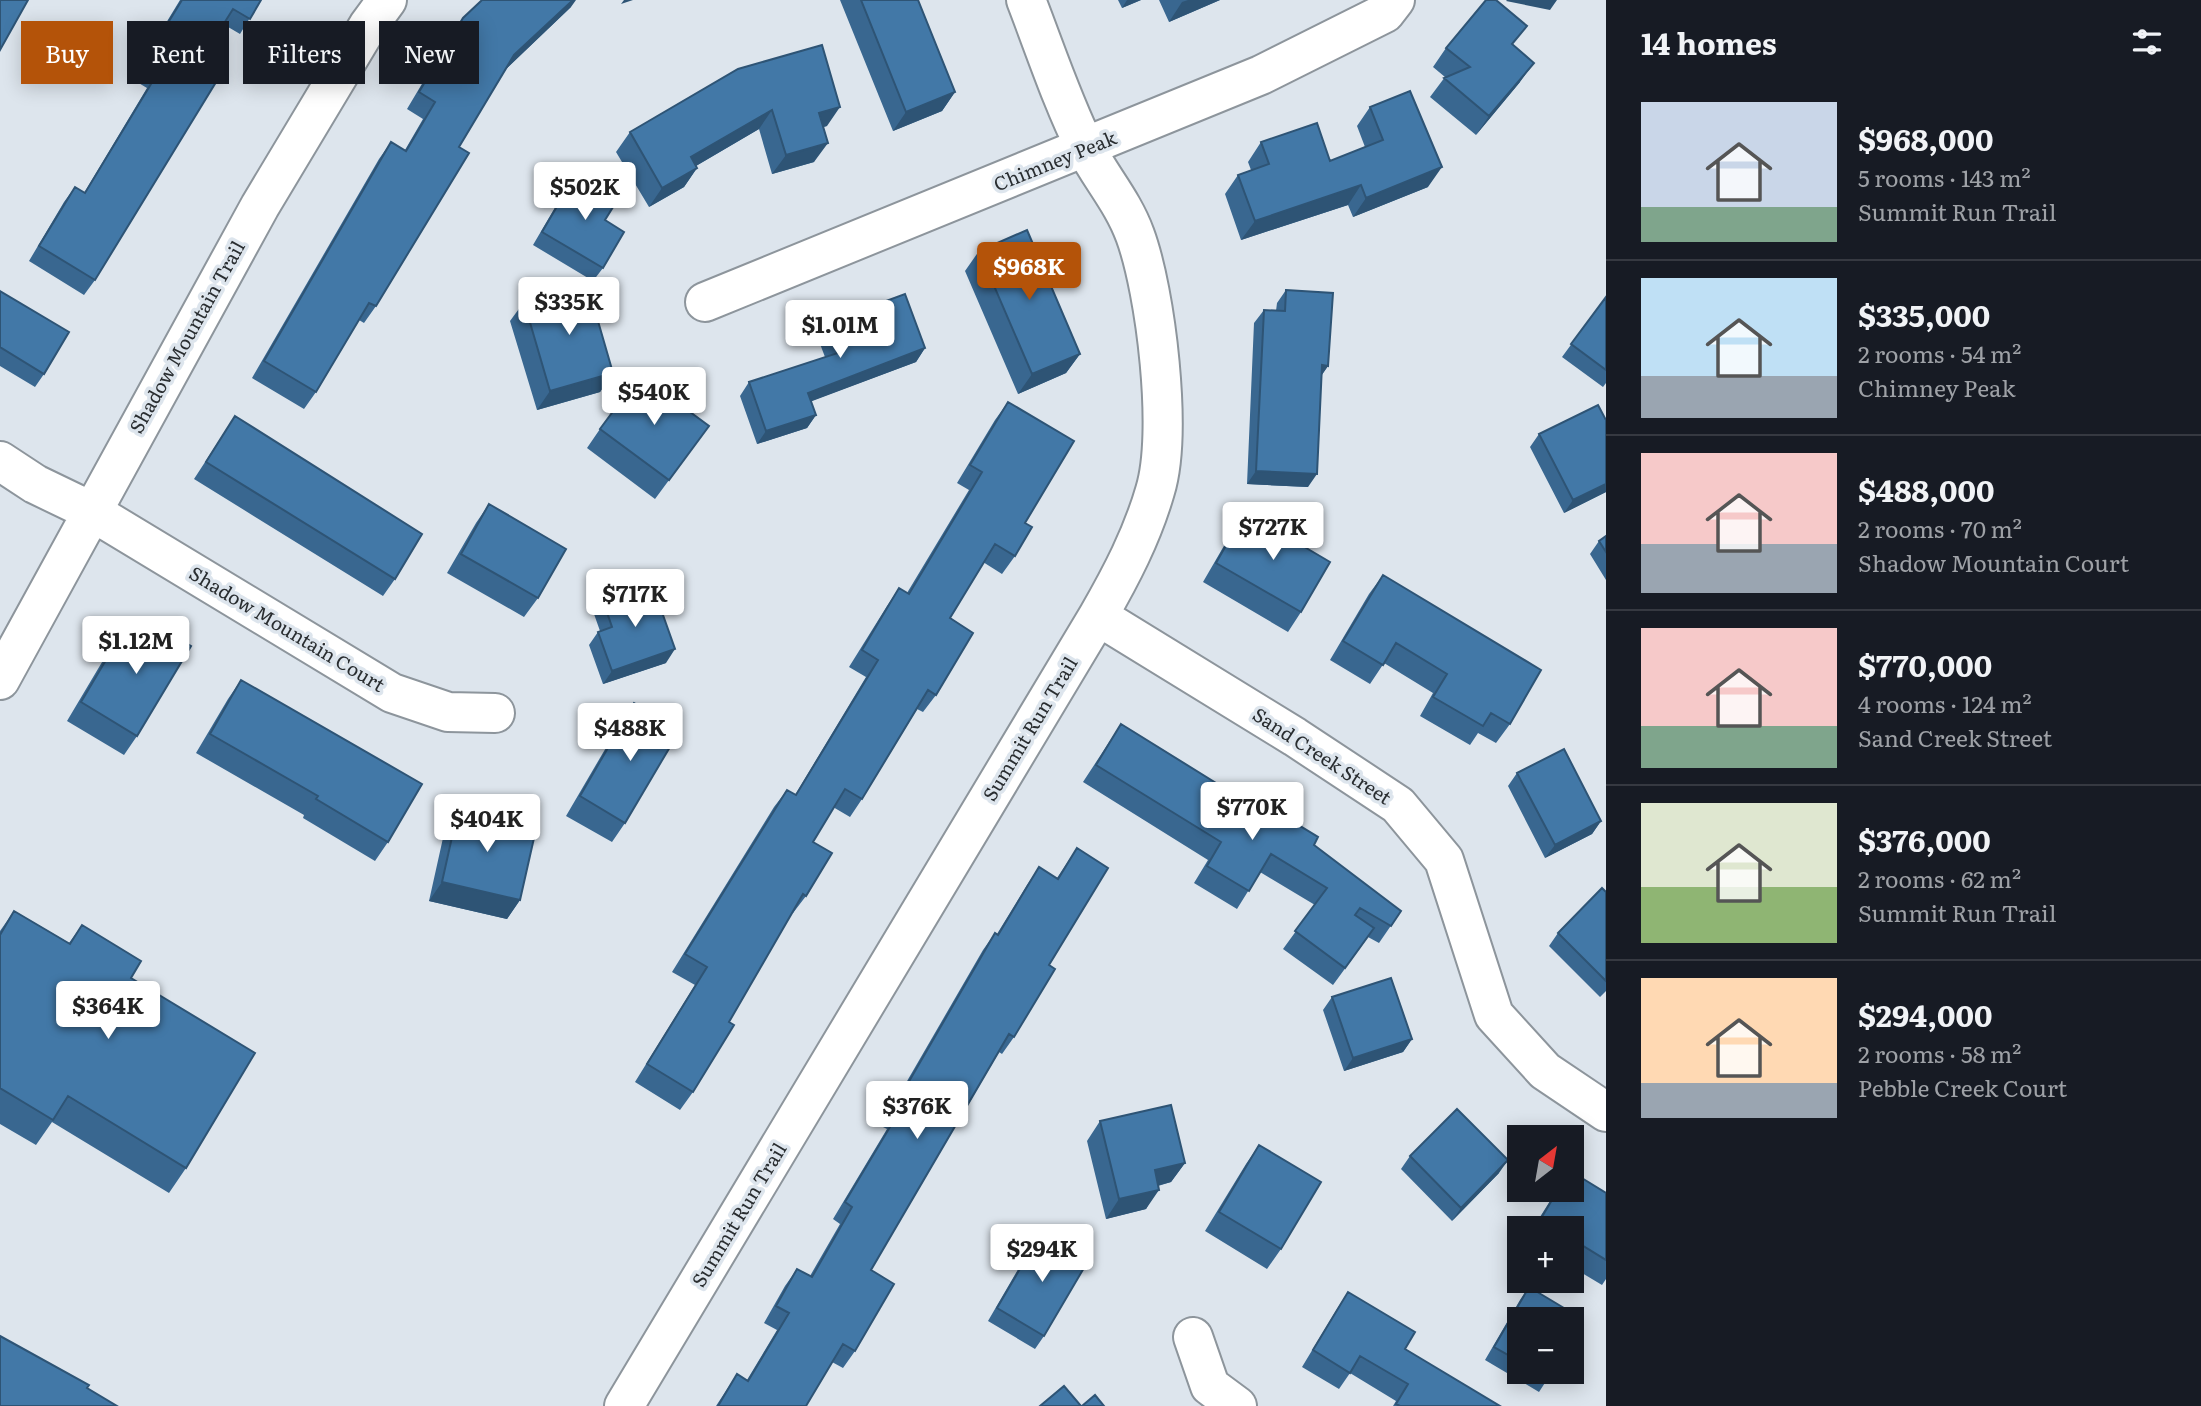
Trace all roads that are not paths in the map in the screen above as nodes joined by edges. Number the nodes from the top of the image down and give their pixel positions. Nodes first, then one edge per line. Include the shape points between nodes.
1 (387, 0) edge
2 (1026, 0) edge
3 (1395, 0) edge
4 (1086, 148) junction
5 (705, 302) dead end
6 (0, 461) edge
7 (91, 510) junction
8 (1098, 616) junction
9 (0, 680) edge
10 (495, 713) dead end
11 (1606, 1112) edge
12 (1193, 1337) dead end
13 (624, 1406) edge
14 (1237, 1406) edge

1 - 7 street, Shadow Mountain Trail via 260,206
2 - 4 street, Summit Run Trail
3 - 4 street, Chimney Peak via 1385,13 1261,75
4 - 5 street, Chimney Peak
4 - 8 street, Summit Run Trail via 1120,201 1136,237 1154,312 1163,420 1156,489 1132,556
6 - 7 street, Shadow Mountain Court via 35,484
7 - 9 street, Shadow Mountain Trail
7 - 10 street, Shadow Mountain Court via 392,693 448,712
8 - 11 street, Sand Creek Street via 1398,805 1444,860 1494,1015 1545,1071
8 - 13 street, Summit Run Trail
12 - 14 street via 1210,1385

